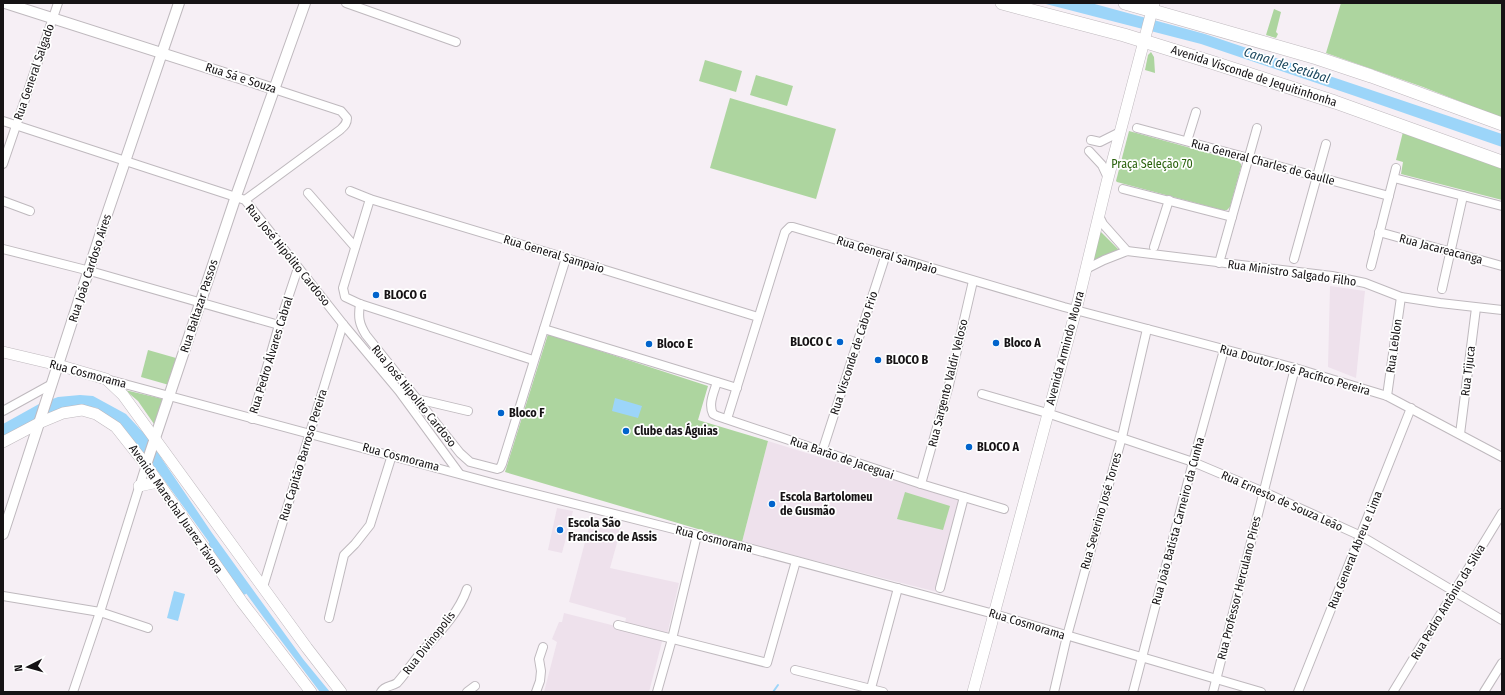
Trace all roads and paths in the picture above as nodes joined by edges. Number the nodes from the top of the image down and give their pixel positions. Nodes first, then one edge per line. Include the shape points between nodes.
1 (5, 3) edge
2 (58, 3) edge
3 (179, 3) edge
4 (305, 3) edge
5 (346, 3) edge
6 (1002, 3) edge
7 (1125, 3) edge
8 (26, 6) edge
9 (1152, 10) edge
10 (53, 18) junction
11 (1145, 36) junction
12 (456, 42) dead end
13 (162, 53) junction
14 (274, 89) junction
15 (1196, 112) dead end
16 (3, 121) edge
17 (1502, 124) edge
18 (16, 125) junction
19 (1137, 128) dead end
20 (1257, 128) dead end
21 (1120, 132) junction
22 (1091, 140) dead end
23 (1187, 141) junction
24 (1100, 142) junction
25 (1326, 144) dead end
26 (1248, 158) junction
27 (126, 161) junction
28 (1502, 162) edge
29 (3, 164) edge
30 (1396, 168) dead end
31 (1316, 176) junction
32 (1108, 178) junction
33 (1394, 178) junction
34 (1123, 189) dead end
35 (350, 192) dead end
36 (308, 193) dead end
37 (1389, 196) junction
38 (1463, 196) junction
39 (240, 198) junction
40 (370, 199) junction
41 (1169, 200) junction
42 (3, 201) edge
43 (1502, 206) edge
44 (30, 211) dead end
45 (1099, 216) junction
46 (1232, 217) junction
47 (1379, 232) junction
48 (355, 247) junction
49 (1154, 247) dead end
50 (3, 248) edge
51 (1127, 251) junction
52 (1451, 252) junction
53 (886, 254) junction
54 (566, 258) junction
55 (1294, 259) dead end
56 (1219, 263) junction
57 (1371, 266) dead end
58 (1502, 266) edge
59 (298, 268) junction
60 (1086, 269) junction
61 (90, 271) junction
62 (973, 281) junction
63 (1442, 289) dead end
64 (1401, 296) junction
65 (201, 302) junction
66 (360, 304) junction
67 (1476, 308) junction
68 (1076, 310) junction
69 (1502, 310) edge
70 (758, 318) junction
71 (343, 324) junction
72 (279, 325) junction
73 (544, 329) junction
74 (1147, 329) junction
75 (1224, 350) junction
76 (3, 352) edge
77 (533, 360) junction
78 (58, 365) junction
79 (1295, 368) junction
80 (106, 379) junction
81 (717, 382) junction
82 (737, 388) junction
83 (50, 389) junction
84 (982, 394) dead end
85 (1387, 396) junction
86 (169, 397) junction
87 (417, 399) junction
88 (1411, 408) junction
89 (3, 411) edge
90 (468, 411) dead end
91 (1047, 413) junction
92 (252, 419) junction
93 (727, 419) junction
94 (40, 420) junction
95 (310, 433) junction
96 (1460, 434) junction
97 (14, 436) junction
98 (1122, 437) junction
99 (155, 440) junction
100 (3, 442) edge
101 (30, 452) junction
102 (822, 452) junction
103 (392, 455) junction
104 (1502, 457) edge
105 (1193, 462) junction
106 (146, 463) junction
107 (459, 473) junction
108 (158, 482) junction
109 (921, 484) junction
110 (139, 486) junction
111 (1264, 492) junction
112 (964, 497) junction
113 (1004, 509) dead end
114 (1502, 512) edge
115 (3, 534) edge
116 (697, 535) junction
117 (1361, 536) junction
118 (796, 560) junction
119 (263, 586) junction
120 (898, 588) junction
121 (940, 588) dead end
122 (467, 589) dead end
123 (1455, 592) junction
124 (3, 596) edge
125 (100, 612) junction
126 (994, 614) junction
127 (329, 618) dead end
128 (1502, 620) edge
129 (618, 625) dead end
130 (148, 628) dead end
131 (1067, 636) junction
132 (672, 639) junction
133 (543, 647) dead end
134 (1142, 657) junction
135 (1502, 663) edge
136 (795, 670) dead end
137 (1217, 678) junction
138 (475, 686) dead end
139 (382, 690) edge
140 (870, 690) edge
141 (73, 692) edge
142 (311, 692) edge
143 (341, 692) edge
144 (467, 692) edge
145 (536, 692) edge
146 (657, 692) edge
147 (883, 692) edge
148 (973, 692) edge
149 (1054, 692) edge
150 (1133, 692) edge
151 (1213, 692) edge
152 (1261, 692) edge
153 (1298, 692) edge
154 (1393, 692) edge
155 (1484, 692) edge

1 - 8 street, Rua Sá e Souza
2 - 10 street, Rua General Salgado
3 - 13 street, Rua João Cardoso Aires
4 - 14 street, Rua Baltazar Passos
5 - 12 street
6 - 11 main road, Avenida Visconde de Jequitinhonha
7 - 9 main road
8 - 10 street, Rua Sá e Souza
9 - 11 main road, Avenida Armindo Moura
9 - 17 main road via 1317,58
10 - 13 street, Rua Sá e Souza
10 - 18 street, Rua General Salgado
11 - 21 main road, Avenida Armindo Moura
11 - 28 main road, Avenida Visconde de Jequitinhonha
13 - 14 street, Rua Sá e Souza
13 - 27 street, Rua João Cardoso Aires via 139,114
14 - 39 street, Rua Baltazar Passos
14 - 39 street, Rua Sá e Souza via 341,111 347,122 340,130
15 - 23 street
16 - 18 street, Rua José Hipólito Cardoso
18 - 27 street, Rua José Hipólito Cardoso
18 - 29 street, Rua General Salgado
19 - 23 street, Rua General Charles de Gaulle
20 - 26 street
21 - 24 street
21 - 32 main road, Avenida Armindo Moura
22 - 24 street
23 - 26 street, Rua General Charles de Gaulle
24 - 32 street via 1092,154 1102,165
25 - 31 street
26 - 31 street, Rua General Charles de Gaulle
26 - 46 street
27 - 39 street, Rua José Hipólito Cardoso
27 - 61 street, Rua João Cardoso Aires
30 - 33 street
31 - 37 street, Rua General Charles de Gaulle
31 - 55 street
32 - 45 main road, Avenida Armindo Moura
33 - 37 street
33 - 38 street
34 - 41 street
35 - 40 street, Rua General Sampaio
36 - 48 street
37 - 47 street
38 - 43 street
38 - 52 street
39 - 59 street, Rua José Hipólito Cardoso
39 - 65 street, Rua Baltazar Passos
40 - 48 street
40 - 54 street, Rua General Sampaio
41 - 46 street
41 - 49 street
42 - 44 street
45 - 51 street
45 - 60 main road, Avenida Armindo Moura
46 - 56 street
47 - 52 street, Rua Jacareacanga
47 - 57 street
48 - 66 street via 343,293 348,299
50 - 61 street
51 - 56 street, Rua Ministro Salgado Filho
51 - 60 street, Rua Ministro Salgado Filho
52 - 58 street, Rua Jacareacanga
52 - 63 street
53 - 62 street, Rua General Sampaio
53 - 70 street, Rua General Sampaio via 790,227 785,232
53 - 102 street, Rua Visconde de Cabo Frio
54 - 70 street, Rua General Sampaio
54 - 73 street
56 - 64 street, Rua Ministro Salgado Filho via 1332,276 1365,283
59 - 71 street, Rua José Hipólito Cardoso
59 - 72 street, Rua Pedro Álvares Cabral
60 - 68 main road, Avenida Armindo Moura
61 - 65 street
61 - 78 street, Rua João Cardoso Aires
62 - 68 street, Rua General Sampaio
62 - 109 street, Rua Sargento Valdir Veloso via 949,385
64 - 67 street, Rua Ministro Salgado Filho
64 - 85 street, Rua Leblon
65 - 72 street
65 - 86 street, Rua Baltazar Passos
66 - 77 street
66 - 87 street, Rua José Hipolito Cardoso via 360,327
67 - 69 street, Rua Ministro Salgado Filho
67 - 96 street, Rua Tijuca
68 - 74 street, Rua Doutor José Pacífico Pereira
68 - 91 main road, Avenida Armindo Moura
70 - 82 street, Rua General Sampaio
71 - 95 street, Rua Capitão Barroso Pereira
71 - 107 street, Rua José Hipólito Cardoso via 399,391
72 - 92 street, Rua Pedro Álvares Cabral
73 - 77 street
73 - 81 street
74 - 75 street, Rua Doutor José Pacífico Pereira
74 - 98 street, Rua Severino José Torres
75 - 79 street, Rua Doutor José Pacífico Pereira
75 - 105 street, Rua João Batista Carneiro da Cunha
76 - 78 main road, Rua Cosmorama
77 - 87 street, Rua José Hipolito Cardoso via 500,468 494,469 470,462 463,457
78 - 80 main road, Rua Cosmorama
78 - 83 street, Rua João Cardoso Aires
79 - 85 street, Rua Doutor José Pacífico Pereira
79 - 111 street, Rua Professor Herculano Pires
80 - 86 street, Rua Cosmorama
80 - 99 main road, Avenida Marechal Juarez Távora via 123,394
81 - 82 street
81 - 93 street, Rua Barão de Jaceguai via 711,409 713,414
82 - 93 street, Rua General Sampaio
83 - 89 street
83 - 94 street, Rua João Cardoso Aires
84 - 91 street, Rua Ernesto de Souza Leão
85 - 88 street, Rua Doutor José Pacífico Pereira
86 - 92 street, Rua Cosmorama
86 - 99 street, Rua Baltazar Passos
87 - 90 street
88 - 96 street, Rua Doutor José Pacífico Pereira
88 - 117 street, Rua General Abreu e Lima
91 - 98 street, Rua Ernesto de Souza Leão
91 - 126 main road, Avenida Armindo Moura
92 - 95 street, Rua Cosmorama
93 - 102 street, Rua Barão de Jaceguai
94 - 97 main road, Avenida Marechal Juarez Távora
94 - 101 street, Rua João Cardoso Aires
94 - 106 main road, Avenida Marechal Juarez Távora via 82,410 96,414 116,427
95 - 103 street, Rua Cosmorama
95 - 119 street, Rua Capitão Barroso Pereira
96 - 104 street, Rua Doutor José Pacífico Pereira
97 - 100 main road, Avenida Marechal Juarez Távora
97 - 101 street via 26,441
98 - 105 street, Rua Ernesto de Souza Leão
98 - 131 street, Rua Severino José Torres
99 - 106 street, Rua Baltazar Passos
99 - 119 main road, Avenida Marechal Juarez Távora
101 - 115 street, Rua João Cardoso Aires
102 - 109 street, Rua Barão de Jaceguai
103 - 107 street, Rua Cosmorama
103 - 127 street via 370,525 344,555
105 - 111 street, Rua Ernesto de Souza Leão
105 - 134 street, Rua João Batista Carneiro da Cunha
106 - 108 main road, Avenida Marechal Juarez Távora
106 - 110 street, Rua Baltazar Passos
107 - 116 street, Rua Cosmorama
108 - 110 main road
108 - 142 main road, Avenida Marechal Juarez Távora via 242,602
109 - 112 street, Rua Barão de Jaceguai
110 - 125 street, Rua Baltazar Passos
111 - 117 street, Rua Ernesto de Souza Leão
111 - 137 street, Rua Professor Herculano Pires
112 - 113 street, Rua Barão de Jaceguai
112 - 121 street
114 - 123 street, Rua Pedro Antônio da Silva
116 - 118 street, Rua Cosmorama
116 - 132 street
117 - 123 street, Rua Ernesto de Souza Leão
117 - 153 street, Rua General Abreu e Lima
118 - 120 street, Rua Cosmorama
118 - 132 street via 767,662
119 - 143 main road, Avenida Marechal Juarez Távora
120 - 126 street, Rua Cosmorama
120 - 140 street
122 - 139 street, Rua Divinopolis via 434,640 394,686
123 - 128 street, Rua Ernesto de Souza Leão
123 - 154 street, Rua Pedro Antônio da Silva
124 - 125 street
125 - 130 street
125 - 141 street, Rua Baltazar Passos
126 - 131 street, Rua Cosmorama
126 - 148 main road, Avenida Armindo Moura
129 - 132 street
131 - 134 street, Rua Cosmorama
131 - 149 street, Rua Severino José Torres
132 - 146 street
133 - 145 street via 539,659 540,681
134 - 137 street, Rua Cosmorama
134 - 150 street, Rua João Batista Carneiro da Cunha
135 - 155 street
136 - 140 street
137 - 151 street, Rua Professor Herculano Pires
137 - 152 street, Rua Cosmorama
138 - 144 street
140 - 147 street

